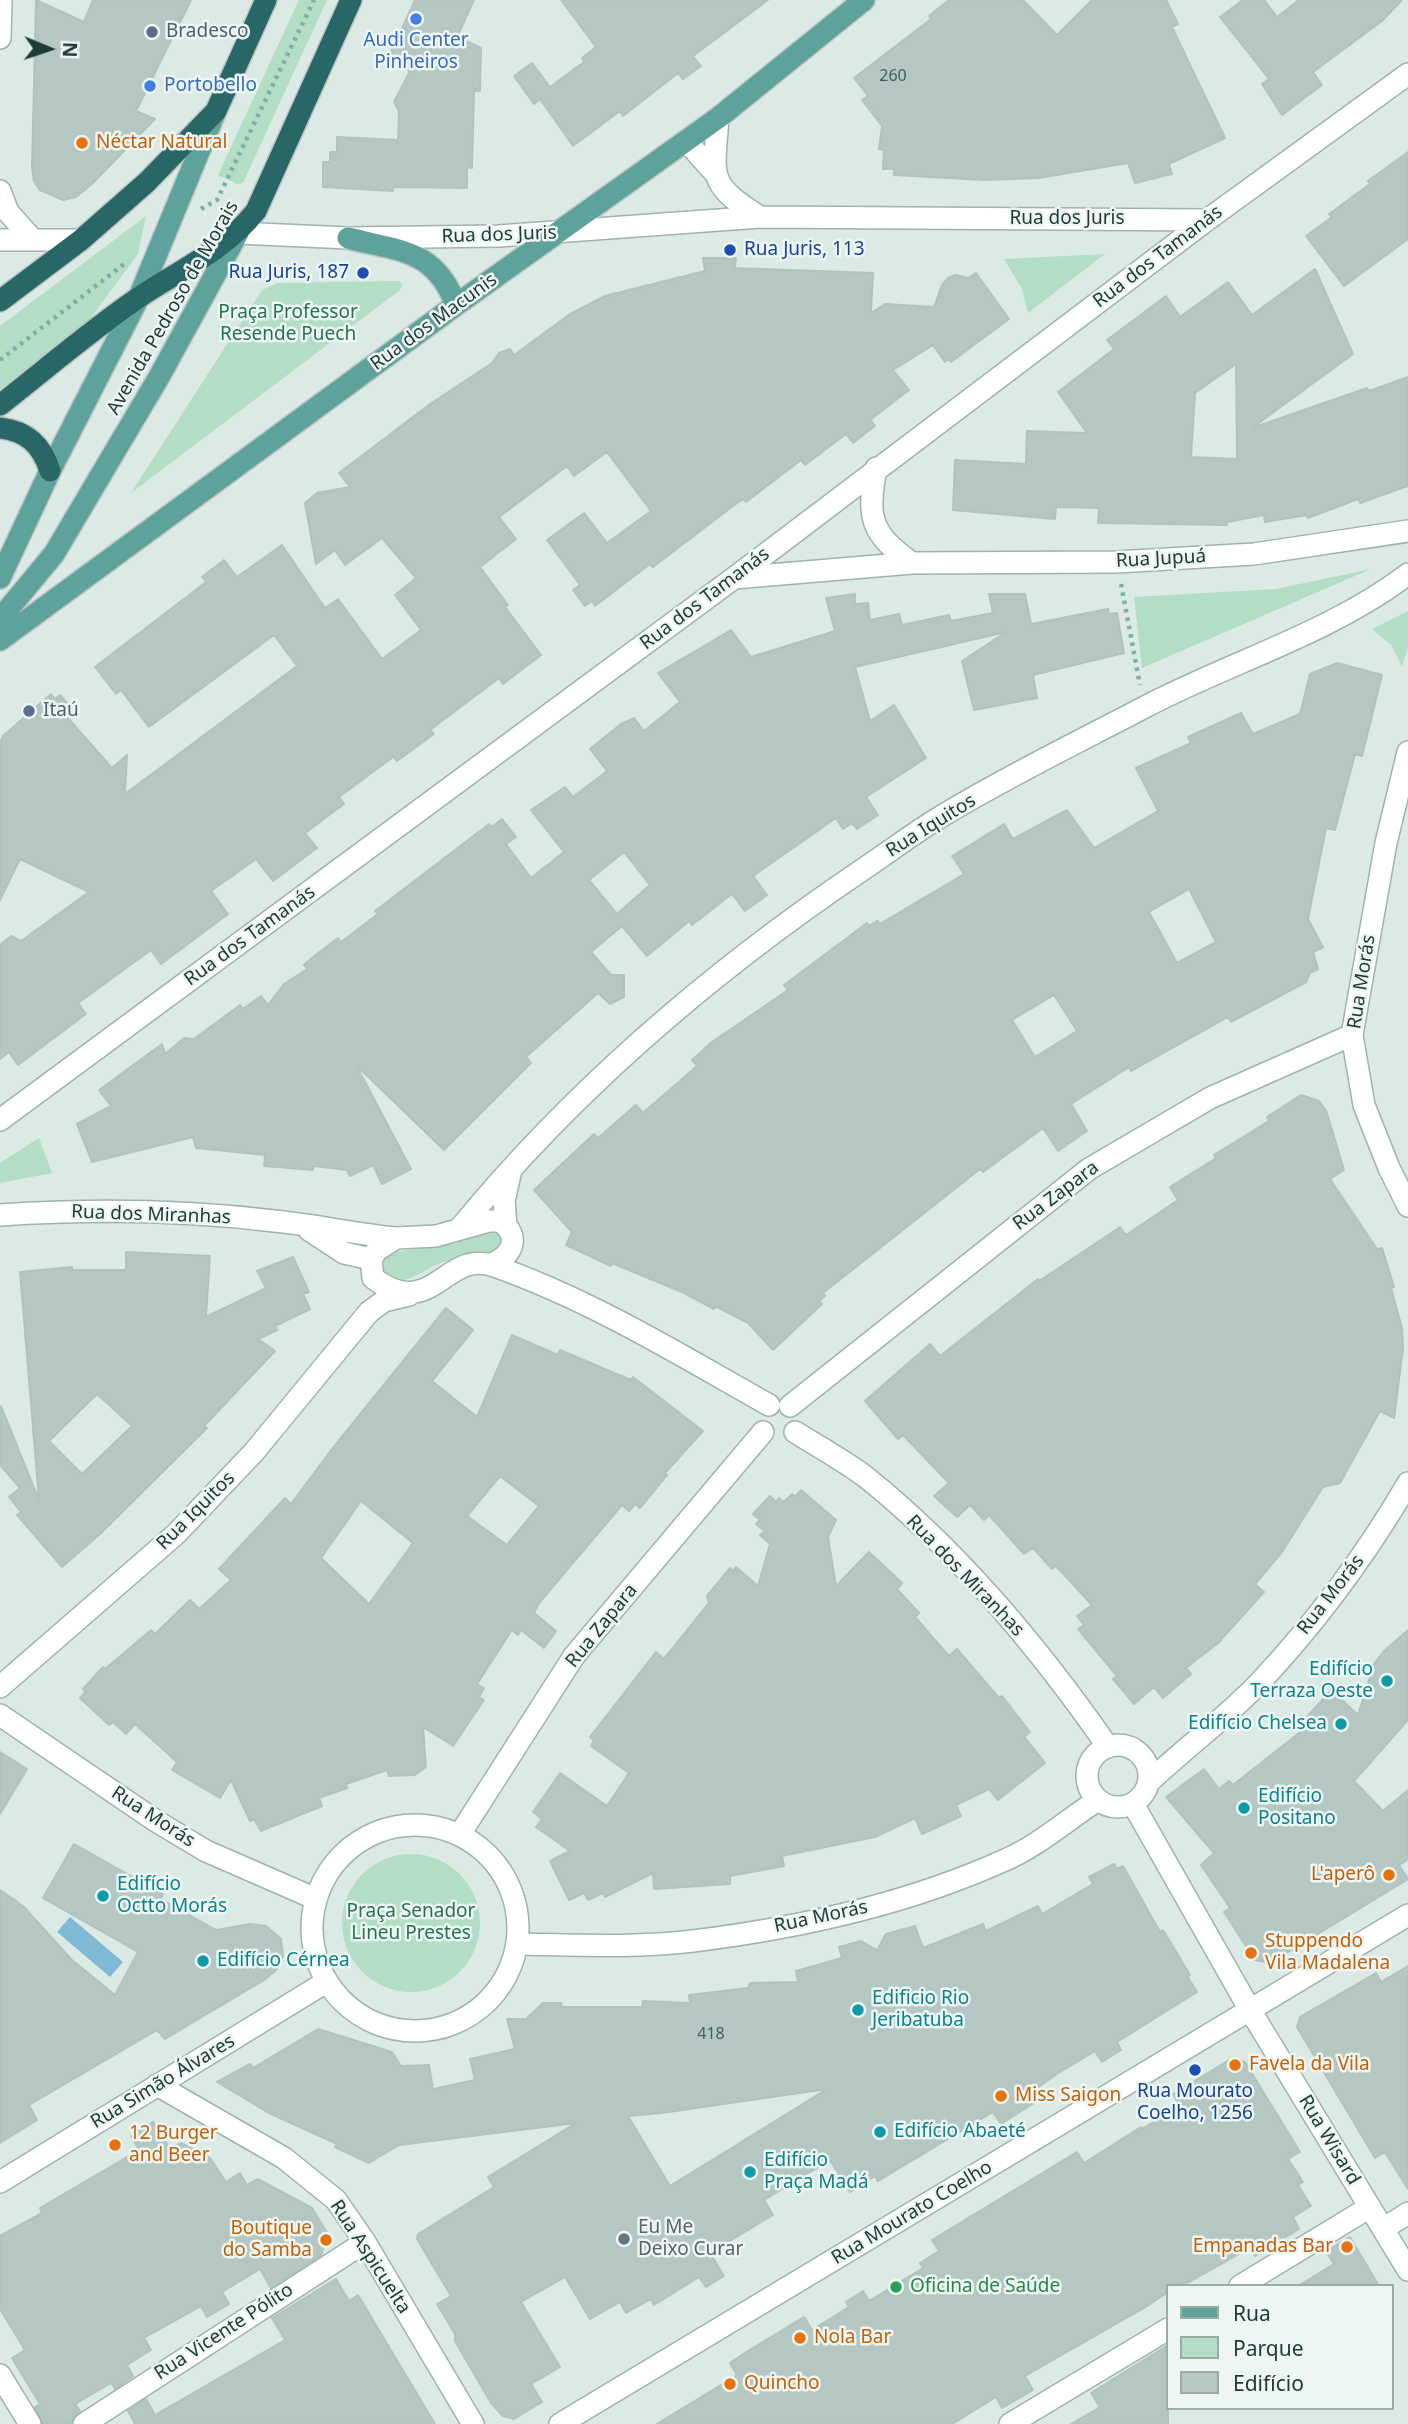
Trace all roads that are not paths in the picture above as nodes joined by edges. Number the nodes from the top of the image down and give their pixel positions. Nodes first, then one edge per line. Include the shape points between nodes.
1 (1, 0) edge
2 (266, 0) edge
3 (351, 0) edge
4 (864, 0) edge
5 (0, 38) edge
6 (1408, 74) edge
7 (216, 111) junction
8 (718, 118) junction
9 (686, 141) junction
10 (714, 172) junction
11 (0, 191) edge
12 (760, 217) junction
13 (1207, 220) junction
14 (238, 233) junction
15 (558, 234) junction
16 (348, 238) junction
17 (0, 240) edge
18 (33, 240) junction
19 (81, 240) junction
20 (139, 297) junction
21 (0, 300) edge
22 (456, 305) junction
23 (0, 405) edge
24 (0, 428) edge
25 (876, 468) junction
26 (50, 471) junction
27 (1408, 531) edge
28 (912, 563) junction
29 (1408, 574) edge
30 (0, 578) edge
31 (734, 578) junction
32 (0, 619) edge
33 (0, 640) edge
34 (1408, 752) edge
35 (1352, 1035) junction
36 (0, 1120) edge
37 (512, 1164) junction
38 (1408, 1206) edge
39 (0, 1215) edge
40 (302, 1225) junction
41 (506, 1225) junction
42 (461, 1227) junction
43 (396, 1238) junction
44 (512, 1247) junction
45 (491, 1264) junction
46 (372, 1268) junction
47 (530, 1281) junction
48 (411, 1294) junction
49 (369, 1312) junction
50 (780, 1405) junction
51 (763, 1432) junction
52 (795, 1432) junction
53 (1408, 1483) edge
54 (0, 1687) edge
55 (0, 1715) edge
56 (1108, 1747) junction
57 (1149, 1782) junction
58 (1098, 1800) junction
59 (1133, 1804) junction
60 (460, 1834) junction
61 (316, 1899) junction
62 (1408, 1915) edge
63 (518, 1944) junction
64 (326, 1982) junction
65 (1250, 2010) junction
66 (157, 2085) junction
67 (0, 2182) edge
68 (1370, 2207) junction
69 (1408, 2213) edge
70 (1383, 2229) junction
71 (365, 2242) junction
72 (1408, 2270) edge
73 (1243, 2284) edge
74 (1166, 2330) edge
75 (0, 2375) edge
76 (30, 2424) edge
77 (85, 2424) edge
78 (473, 2424) edge
79 (560, 2424) edge
80 (1010, 2424) edge

1 - 5 street
2 - 7 highway, Avenida Pedroso de Morais
3 - 14 highway, Avenida Pedroso de Morais via 257,211
4 - 8 main road, Rua dos Macunis
6 - 13 street, Rua dos Tamanás
7 - 19 highway via 147,182
7 - 20 main road, Avenida Pedroso de Morais
8 - 9 main road, Rua dos Macunis
8 - 10 street
9 - 10 street
9 - 15 main road, Rua dos Macunis
10 - 12 street via 729,198
11 - 18 street via 8,212
12 - 13 street, Rua dos Juris
12 - 15 street, Rua dos Juris
13 - 25 street, Rua dos Tamanás
14 - 16 street, Rua dos Juris
14 - 20 highway
14 - 32 main road, Avenida Pedroso de Morais via 54,554
15 - 16 street, Rua dos Juris
15 - 22 main road, Rua dos Macunis
16 - 22 main road via 424,260 444,277
17 - 18 street
18 - 19 street
19 - 21 highway
20 - 23 highway
20 - 26 main road, Avenida Pedroso de Morais
22 - 33 main road, Rua dos Macunis
24 - 26 highway via 19,431 31,439 46,456
25 - 28 street via 871,503 875,527 891,548
25 - 31 street, Rua dos Tamanás
26 - 30 main road, Avenida Pedroso de Morais
27 - 28 street, Rua Jupuá via 1254,554 1116,562
28 - 31 street, Rua Jupuá
29 - 37 street, Rua Iquitos via 1337,619 1144,707 947,813 810,905 692,995
31 - 36 street, Rua dos Tamanás
34 - 35 street, Rua Morás via 1386,843
35 - 38 street, Rua Morás via 1364,1105
35 - 50 street, Rua Zapara via 1210,1098 1089,1169
37 - 41 street via 504,1201
37 - 42 street, Rua Iquitos
39 - 40 street, Rua dos Miranhas via 189,1213
40 - 43 street, Rua dos Miranhas
40 - 46 street, Rua dos Miranhas
41 - 42 street, Rua dos Miranhas via 489,1221
41 - 44 street
42 - 43 street, Rua dos Miranhas via 436,1236
43 - 46 street via 382,1245
44 - 45 street via 506,1257
44 - 47 street
45 - 47 street
45 - 48 street, Rua Iquitos via 462,1268
46 - 48 street, Rua dos Miranhas via 394,1291
46 - 49 street
47 - 50 street via 677,1350
48 - 49 street, Rua Iquitos via 384,1301
49 - 54 street, Rua Iquitos via 254,1452 176,1534
50 - 51 street via 760,1420
50 - 52 street via 797,1415
51 - 52 street via 779,1441
51 - 60 street, Rua Zapara via 574,1656
52 - 56 street, Rua dos Miranhas via 866,1478 946,1551 1014,1624
53 - 57 street, Rua Morás via 1350,1574 1286,1652 1259,1683
55 - 61 street, Rua Morás via 206,1851
56 - 57 street via 1122,1745 1137,1751 1147,1764
56 - 58 street via 1089,1766 1089,1784
57 - 59 street
58 - 59 street via 1115,1807
58 - 63 street, Rua Morás via 1008,1859 935,1888 852,1913 692,1941
59 - 65 street
60 - 61 street via 431,1825 402,1825 373,1833 348,1849 328,1872
60 - 63 street via 487,1853 507,1879 518,1911
61 - 64 street via 311,1927 315,1956
62 - 65 street, Rua Mourato Coelho
63 - 64 street via 507,1978 484,2007 453,2026 418,2033 382,2027 350,2010
64 - 66 street, Rua Simão Álvares
65 - 68 street, Rua Wisard
65 - 79 street, Rua Mourato Coelho
66 - 67 street, Rua Simão Álvares
66 - 71 street, Rua Aspicuelta via 311,2177 336,2200
68 - 70 street, Rua Wisard
68 - 73 street
69 - 70 street
70 - 72 street, Rua Wisard
71 - 77 street, Rua Vicente Pólito
71 - 78 street, Rua Aspicuelta
74 - 80 street
75 - 76 street

